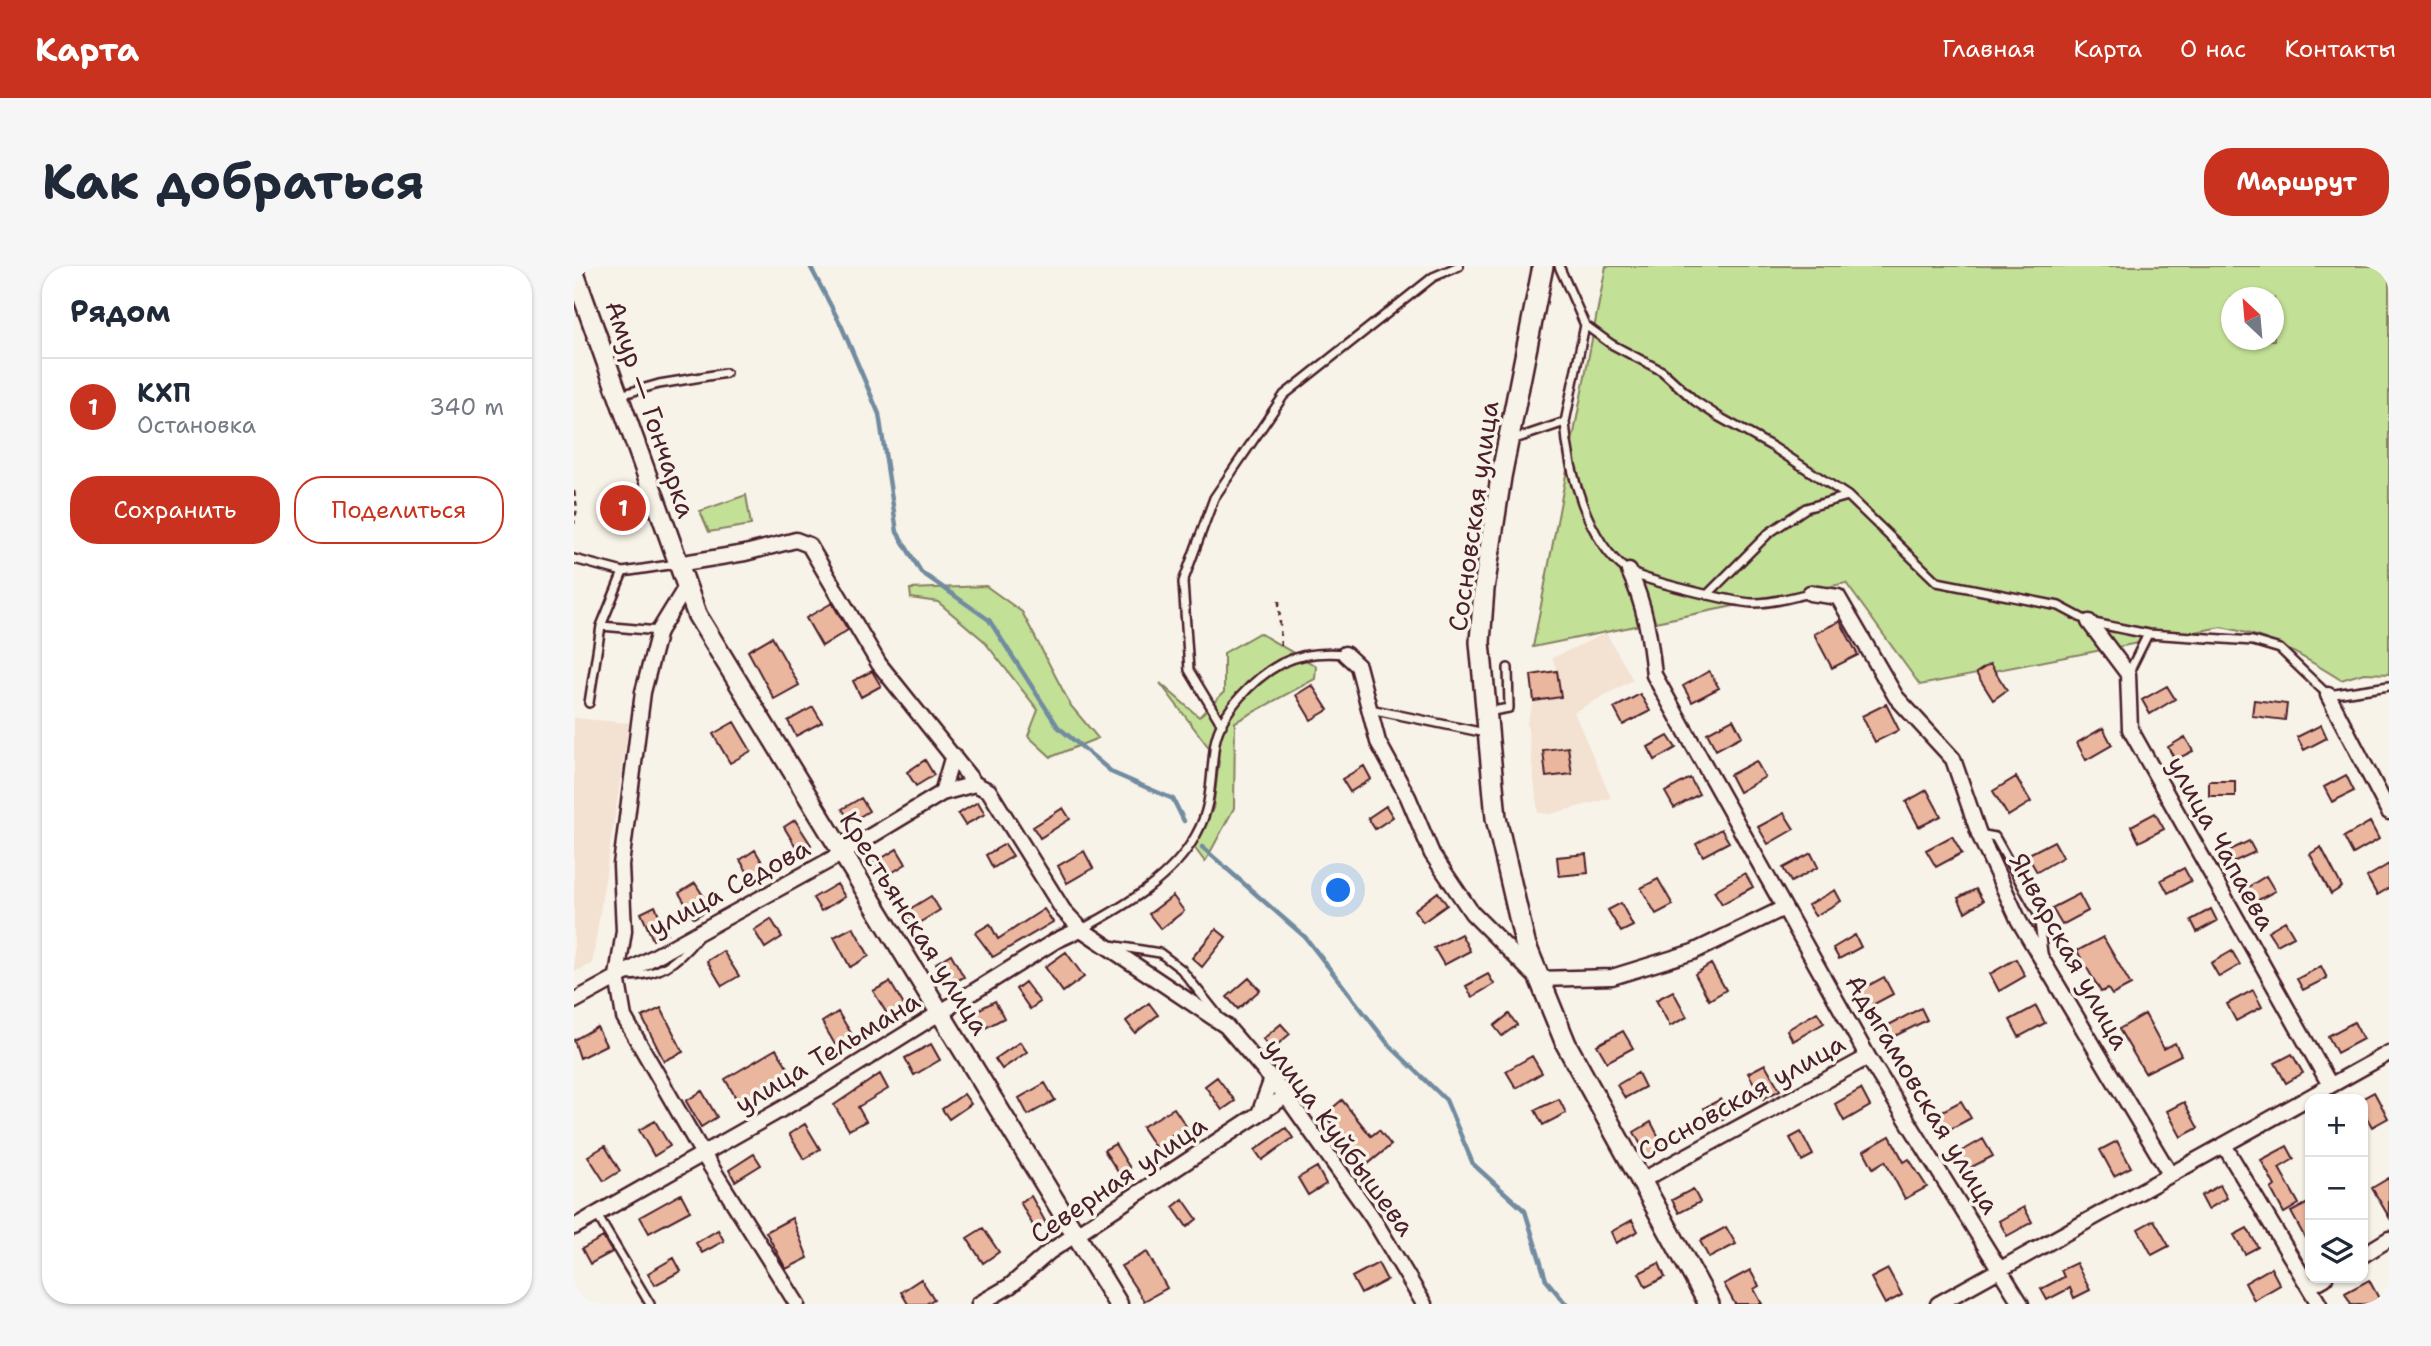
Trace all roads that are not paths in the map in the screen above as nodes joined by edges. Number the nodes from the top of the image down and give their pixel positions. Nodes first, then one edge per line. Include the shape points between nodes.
1 (1460, 266) edge
2 (1544, 266) edge
3 (1559, 266) edge
4 (574, 272) edge
5 (1586, 325) junction
6 (726, 373) dead end
7 (620, 396) junction
8 (1565, 422) junction
9 (1508, 441) junction
10 (1848, 496) junction
11 (574, 559) edge
12 (677, 564) junction
13 (1629, 571) junction
14 (623, 572) junction
15 (686, 587) junction
16 (1810, 593) joint
17 (1707, 595) junction
18 (2089, 622) junction
19 (601, 626) junction
20 (659, 631) junction
21 (2148, 634) junction
22 (1345, 654) joint
23 (1508, 668) dead end
24 (2128, 674) junction
25 (2389, 686) edge
26 (2328, 695) junction
27 (589, 703) dead end
28 (1369, 709) junction
29 (1484, 712) junction
30 (1222, 725) junction
31 (1486, 733) junction
32 (953, 755) junction
33 (975, 784) junction
34 (943, 793) junction
35 (2389, 813) edge
36 (841, 854) junction
37 (1784, 908) junction
38 (1081, 929) junction
39 (1106, 944) junction
40 (617, 976) junction
41 (1538, 979) junction
42 (574, 1001) edge
43 (940, 1013) junction
44 (1226, 1026) junction
45 (2389, 1053) edge
46 (1868, 1057) junction
47 (1272, 1079) junction
48 (2330, 1085) junction
49 (1286, 1096) junction
50 (1259, 1114) junction
51 (2224, 1145) junction
52 (703, 1154) junction
53 (2170, 1174) junction
54 (1639, 1182) junction
55 (597, 1214) junction
56 (574, 1227) edge
57 (1077, 1236) junction
58 (2389, 1240) edge
59 (2368, 1252) edge
60 (2001, 1269) junction
61 (2316, 1283) edge
62 (2309, 1287) junction
63 (650, 1304) edge
64 (797, 1304) edge
65 (979, 1304) edge
66 (1118, 1304) edge
67 (1424, 1304) edge
68 (1709, 1304) edge
69 (1938, 1304) edge
70 (2021, 1304) edge
71 (2319, 1304) edge

1 - 30 lane via 1433,277 1284,395 1214,498 1183,582 1189,670
2 - 9 main road, Сосновская улица
3 - 5 lane
4 - 7 street, Амур — Гончарка
5 - 8 lane
5 - 10 lane via 1662,371 1711,412
6 - 7 lane
7 - 12 street, Амур — Гончарка
8 - 9 lane
8 - 13 lane via 1567,451 1596,534
9 - 29 main road, Сосновская улица via 1484,589 1480,642
10 - 17 lane via 1806,508 1769,533
10 - 18 lane via 1937,582 2059,606
11 - 14 lane
12 - 14 lane
12 - 15 street, Крестьянская улица
12 - 32 street, улица Куйбышева via 796,540 808,545 879,664
13 - 17 lane
13 - 37 street, Адыгамовская улица via 1642,598 1654,675
14 - 19 lane
15 - 20 street
15 - 36 street, Крестьянская улица via 697,615
16 - 17 lane via 1754,604
16 - 53 street, Январская улица via 1838,597 1896,696 1953,759 1979,834 2019,921
18 - 21 lane
18 - 24 street
19 - 20 lane
19 - 27 lane
20 - 40 street via 643,692 623,842 624,931
21 - 24 lane
21 - 26 lane via 2253,641 2280,649
22 - 28 street, Сосновская улица via 1358,666
22 - 30 lane via 1324,652 1282,663 1233,705
23 - 29 lane via 1509,708
24 - 48 street, улица Чапаева via 2130,729
25 - 26 lane
26 - 35 street
28 - 31 lane
28 - 41 street, Сосновская улица via 1378,743 1432,854 1472,913
29 - 31 main road, Сосновская улица
30 - 38 lane via 1208,810 1194,838 1144,890
31 - 41 main road, Сосновская улица via 1507,876
32 - 33 street, улица Куйбышева
32 - 34 street
33 - 34 street, улица Седова
33 - 38 street, улица Куйбышева via 989,791 1063,910
34 - 36 street, улица Седова
36 - 40 street, улица Седова
36 - 43 street, Крестьянская улица
37 - 41 street via 1693,952 1612,977
37 - 46 street, Адыгамовская улица
38 - 39 street, улица Куйбышева
38 - 43 street, улица Тельмана
39 - 44 street, улица Куйбышева
39 - 44 lane via 1160,953 1181,970
40 - 42 street, улица Седова
40 - 52 street via 624,1017
41 - 54 main road, Сосновская улица via 1566,1044
43 - 52 street, улица Тельмана
43 - 57 street, Крестьянская улица
44 - 47 street, улица Куйбышева
45 - 48 street
46 - 54 street, Сосновская улица
46 - 60 street, Адыгамовская улица
47 - 49 street, улица Куйбышева
47 - 50 street
48 - 51 street
49 - 50 street, Северная улица
49 - 67 street, улица Куйбышева via 1372,1217
50 - 57 street, Северная улица
51 - 53 street
51 - 62 street
52 - 55 street, улица Тельмана
52 - 64 street
53 - 60 street
54 - 68 main road, Сосновская улица
55 - 56 street, улица Тельмана
55 - 63 lane
57 - 65 street, Северная улица
57 - 66 street, Крестьянская улица
58 - 59 street
60 - 69 street
60 - 70 street, Адыгамовская улица
61 - 62 street
62 - 71 street

